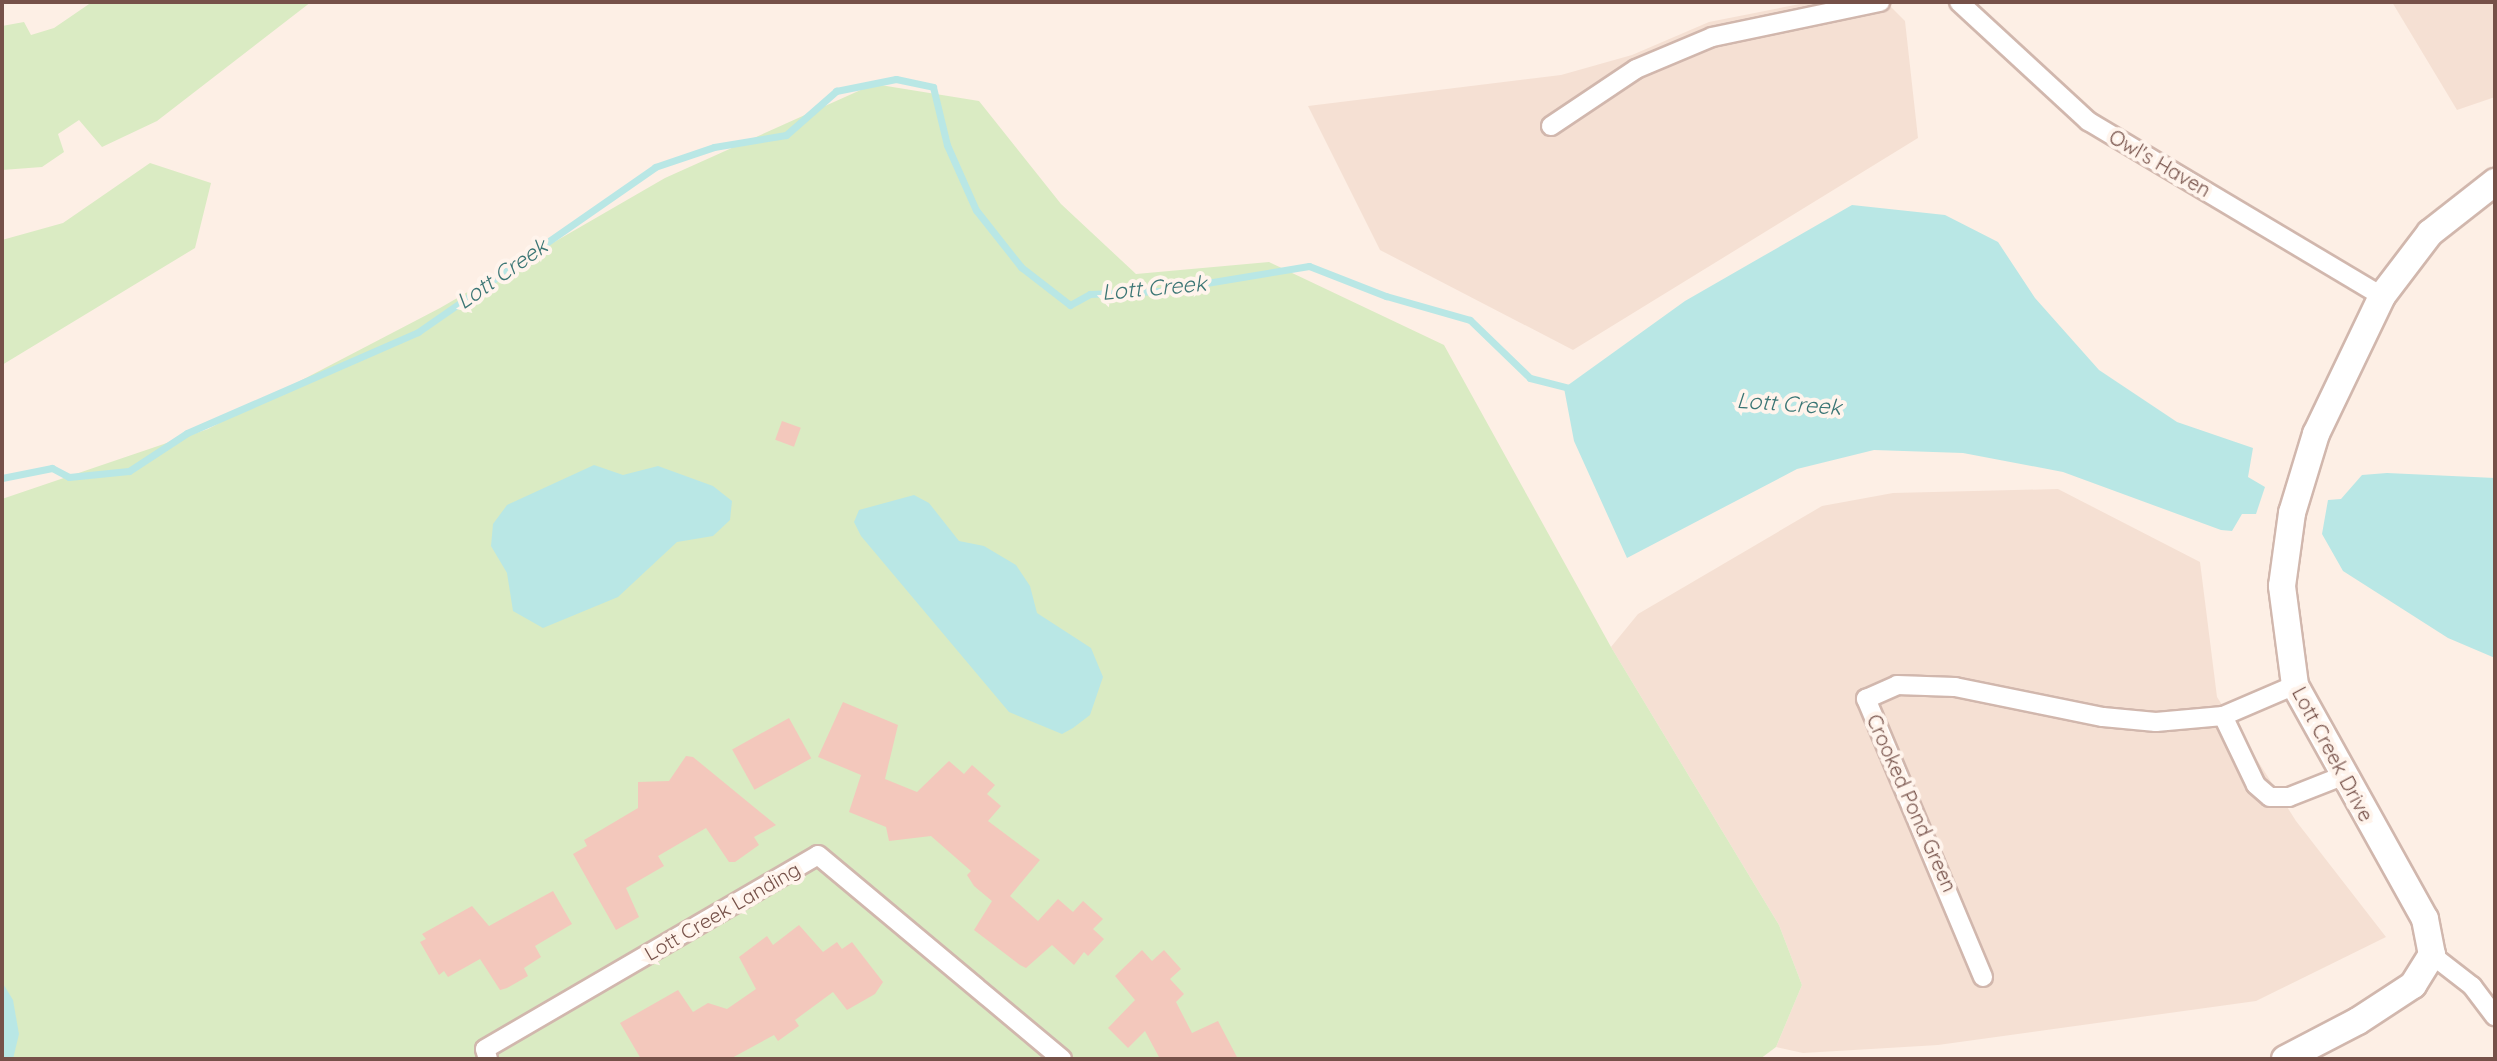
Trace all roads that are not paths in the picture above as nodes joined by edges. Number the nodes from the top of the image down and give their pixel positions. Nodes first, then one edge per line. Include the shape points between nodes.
1 (1880, 2) edge
2 (1959, 2) edge
3 (1551, 126) dead end
4 (2495, 182) edge
5 (2382, 296) junction
6 (2295, 685) junction
7 (2223, 716) junction
8 (2342, 776) junction
9 (2432, 955) junction
10 (1983, 977) dead end
11 (2495, 1016) edge
12 (488, 1059) edge
13 (1062, 1059) edge
14 (2285, 1059) edge

1 - 3 street via 1712,37 1636,69
2 - 5 street, Owl's Haven via 2088,121
4 - 5 street, Lott Creek Drive via 2430,233
5 - 6 street, Lott Creek Drive via 2316,434 2292,513 2282,586
6 - 7 street, Crooked Pond Green
6 - 8 street, Lott Creek Drive
7 - 8 street via 2256,785 2270,797 2289,797
7 - 10 street, Crooked Pond Green via 2156,722 2103,717 1955,687 1897,685 1866,699
8 - 9 street, Lott Creek Drive via 2425,919
9 - 11 street via 2472,986
9 - 14 street via 2413,985
12 - 13 street, Lott Creek Landing via 485,1049 818,855

